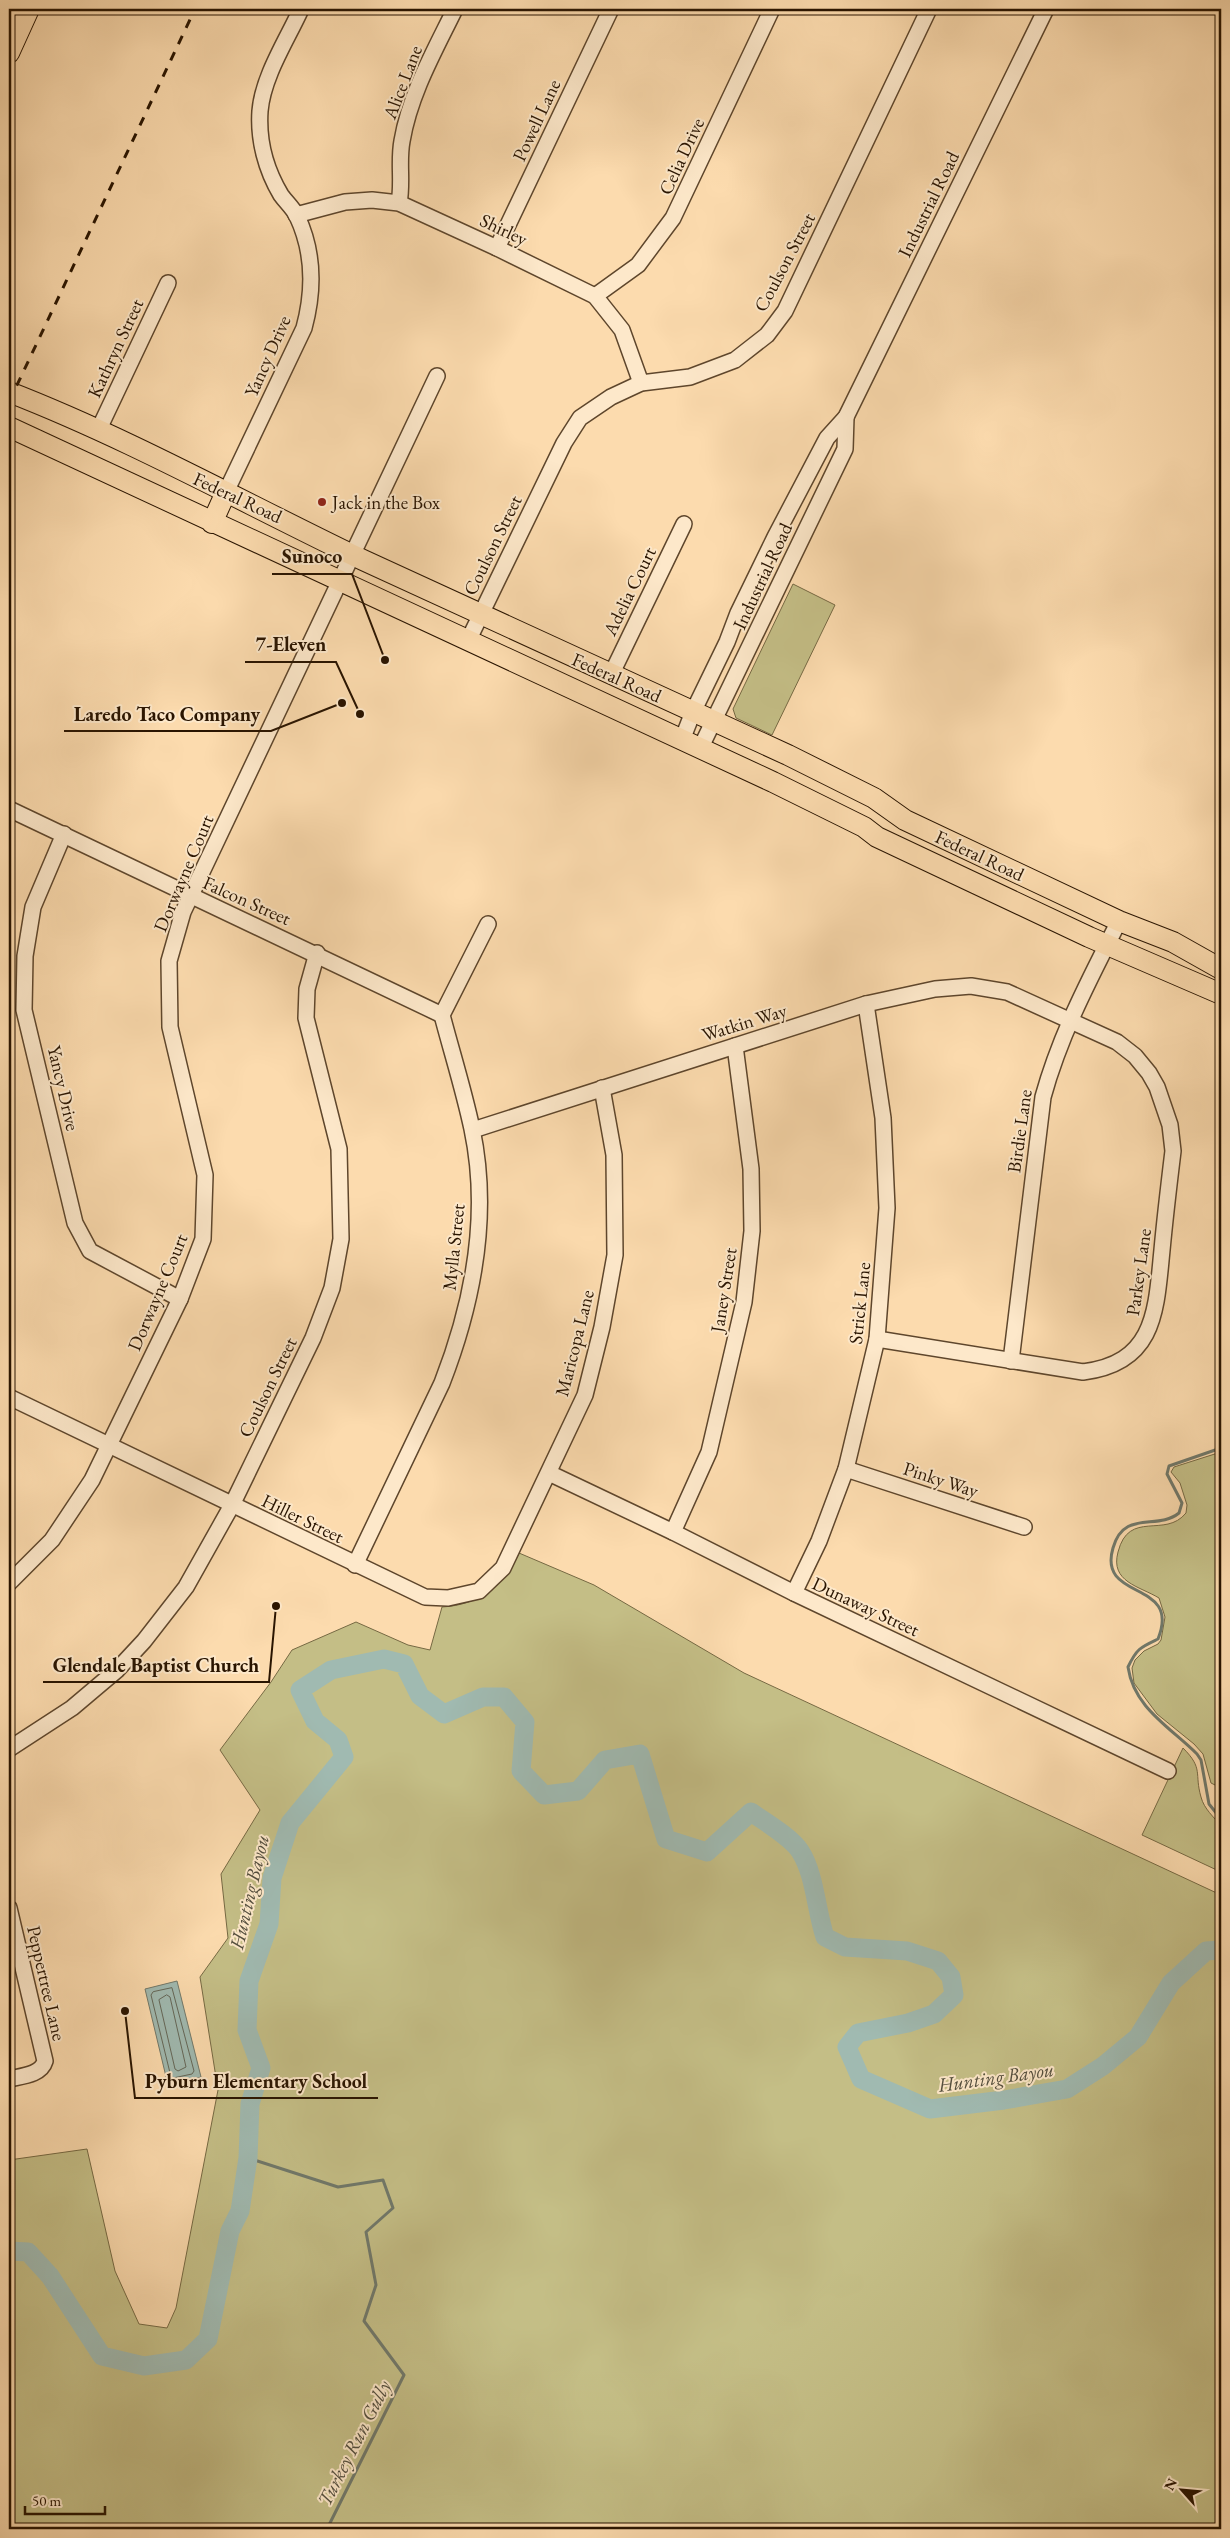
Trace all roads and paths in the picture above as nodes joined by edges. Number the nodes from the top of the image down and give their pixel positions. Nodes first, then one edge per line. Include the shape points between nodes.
1 (29, 9) edge
2 (302, 9) edge
3 (455, 9) edge
4 (611, 9) edge
5 (772, 9) edge
6 (929, 9) edge
7 (1046, 9) edge
8 (9, 53) edge
9 (399, 203) junction
10 (296, 215) junction
11 (497, 248) junction
12 (168, 283) dead end
13 (595, 296) junction
14 (437, 376) dead end
15 (641, 383) junction
16 (9, 392) edge
17 (846, 417) junction
18 (9, 427) edge
19 (99, 432) junction
20 (85, 463) junction
21 (226, 492) junction
22 (212, 523) junction
23 (684, 524) dead end
24 (775, 537) junction
25 (797, 548) junction
26 (352, 554) junction
27 (340, 580) junction
28 (482, 614) junction
29 (468, 641) junction
30 (611, 675) junction
31 (693, 712) junction
32 (714, 722) junction
33 (691, 744) junction
34 (9, 809) edge
35 (920, 826) junction
36 (64, 834) junction
37 (908, 851) junction
38 (191, 897) junction
39 (1119, 921) junction
40 (488, 924) dead end
41 (1107, 944) junction
42 (316, 953) junction
43 (1221, 969) edge
44 (1221, 994) edge
45 (1031, 1001) joint
46 (866, 1004) junction
47 (442, 1015) junction
48 (1070, 1019) junction
49 (735, 1046) junction
50 (602, 1088) junction
51 (473, 1130) junction
52 (180, 1299) junction
53 (877, 1339) junction
54 (1011, 1361) junction
55 (9, 1397) edge
56 (109, 1447) junction
57 (846, 1469) junction
58 (549, 1473) junction
59 (232, 1506) junction
60 (1024, 1527) dead end
61 (673, 1532) junction
62 (355, 1565) junction
63 (9, 1583) edge
64 (484, 1586) joint
65 (794, 1593) junction
66 (9, 1749) edge
67 (1168, 1771) dead end
68 (9, 1908) edge
69 (9, 2079) edge

1 - 8 main road
2 - 10 street, Yancy Drive via 263,92 260,125 270,176
3 - 9 street, Alice Lane via 412,101 402,143
4 - 11 street, Powell Lane
5 - 13 street, Celia Drive via 673,218 638,265
6 - 15 street, Coulson Street via 799,284 767,335 735,360 712,370 690,377
7 - 17 street, Industrial Road
9 - 10 street, Shirley via 372,200 344,202
9 - 11 street, Shirley
10 - 21 street, Yancy Drive via 310,260 308,314
11 - 13 street, Shirley
12 - 19 street, Kathryn Street
13 - 15 street, Shirley via 622,330
14 - 26 street, Dorwayne Court
15 - 28 street, Coulson Street via 611,397 580,418 564,443
16 - 19 main road, Federal Road
17 - 24 street, Industrial Road via 827,438
17 - 25 street, Industrial Road via 845,449
18 - 20 main road, Federal Road
19 - 20 main road
19 - 21 main road, Federal Road
20 - 22 main road, Federal Road
21 - 22 main road
21 - 26 main road, Federal Road
22 - 27 main road, Federal Road
23 - 30 street, Adelia Court
24 - 25 street
24 - 31 street, Industrial Road
25 - 32 street, Industrial Road
26 - 27 street, Dorwayne Court
26 - 28 main road, Federal Road
27 - 29 main road, Federal Road
27 - 38 street, Dorwayne Court
28 - 29 street, Coulson Street
28 - 30 main road, Federal Road
29 - 33 main road, Federal Road
30 - 31 main road, Federal Road
31 - 32 main road, Federal Road
31 - 33 street, Industrial Road
32 - 33 street, Industrial Road
32 - 35 main road, Federal Road via 874,798 905,820
33 - 37 main road, Federal Road
34 - 36 street, Falcon Street
35 - 37 main road
35 - 39 main road, Federal Road
36 - 38 street, Falcon Street
36 - 52 street, Yancy Drive via 32,907 25,956 24,1010 75,1223 90,1251
37 - 41 main road, Federal Road
38 - 42 street, Falcon Street
38 - 52 street, Dorwayne Court via 176,931 169,961 170,1027 205,1184 203,1239
39 - 41 street, Birdie Lane
39 - 43 main road, Federal Road via 1173,942
40 - 47 street
41 - 44 main road, Federal Road
41 - 48 street, Birdie Lane
42 - 47 street, Falcon Street
42 - 59 street, Coulson Street via 307,989 306,1018 339,1149 341,1239 332,1288 313,1338
45 - 46 street, Watkin Way via 1007,992 971,986 935,989
45 - 48 street, Parkey Lane
46 - 49 street, Watkin Way
46 - 53 street, Strick Lane via 883,1118 887,1208
47 - 51 street, Mylla Street
48 - 54 street, Birdie Lane via 1043,1097
48 - 54 street, Parkey Lane via 1117,1042 1135,1056 1149,1073 1163,1101 1173,1151 1156,1310 1139,1345 1112,1366 1083,1372
49 - 50 street, Watkin Way
49 - 61 street, Janey Street via 751,1169 752,1231 744,1302 709,1452
50 - 51 street, Watkin Way
50 - 58 street, Maricopa Lane via 614,1155 615,1255 602,1328 585,1395
51 - 62 street, Mylla Street via 479,1214 469,1296 442,1383
52 - 56 street, Dorwayne Court
53 - 54 street, Parkey Lane
53 - 57 street, Strick Lane
55 - 56 street
56 - 59 street, Hiller Street
56 - 63 street, Dorwayne Court via 63,1524 29,1565
57 - 60 street, Pinky Way
57 - 65 street, Strick Lane via 819,1541
58 - 61 street, Dunaway Street
58 - 64 street, Maricopa Lane via 503,1568
59 - 62 street, Hiller Street
59 - 66 street, Coulson Street via 186,1587 144,1641 72,1708
61 - 65 street, Dunaway Street
62 - 64 street, Hiller Street via 425,1597 448,1598 479,1591
65 - 67 street, Dunaway Street
68 - 69 street, Peppertree Lane via 45,2061 37,2072

